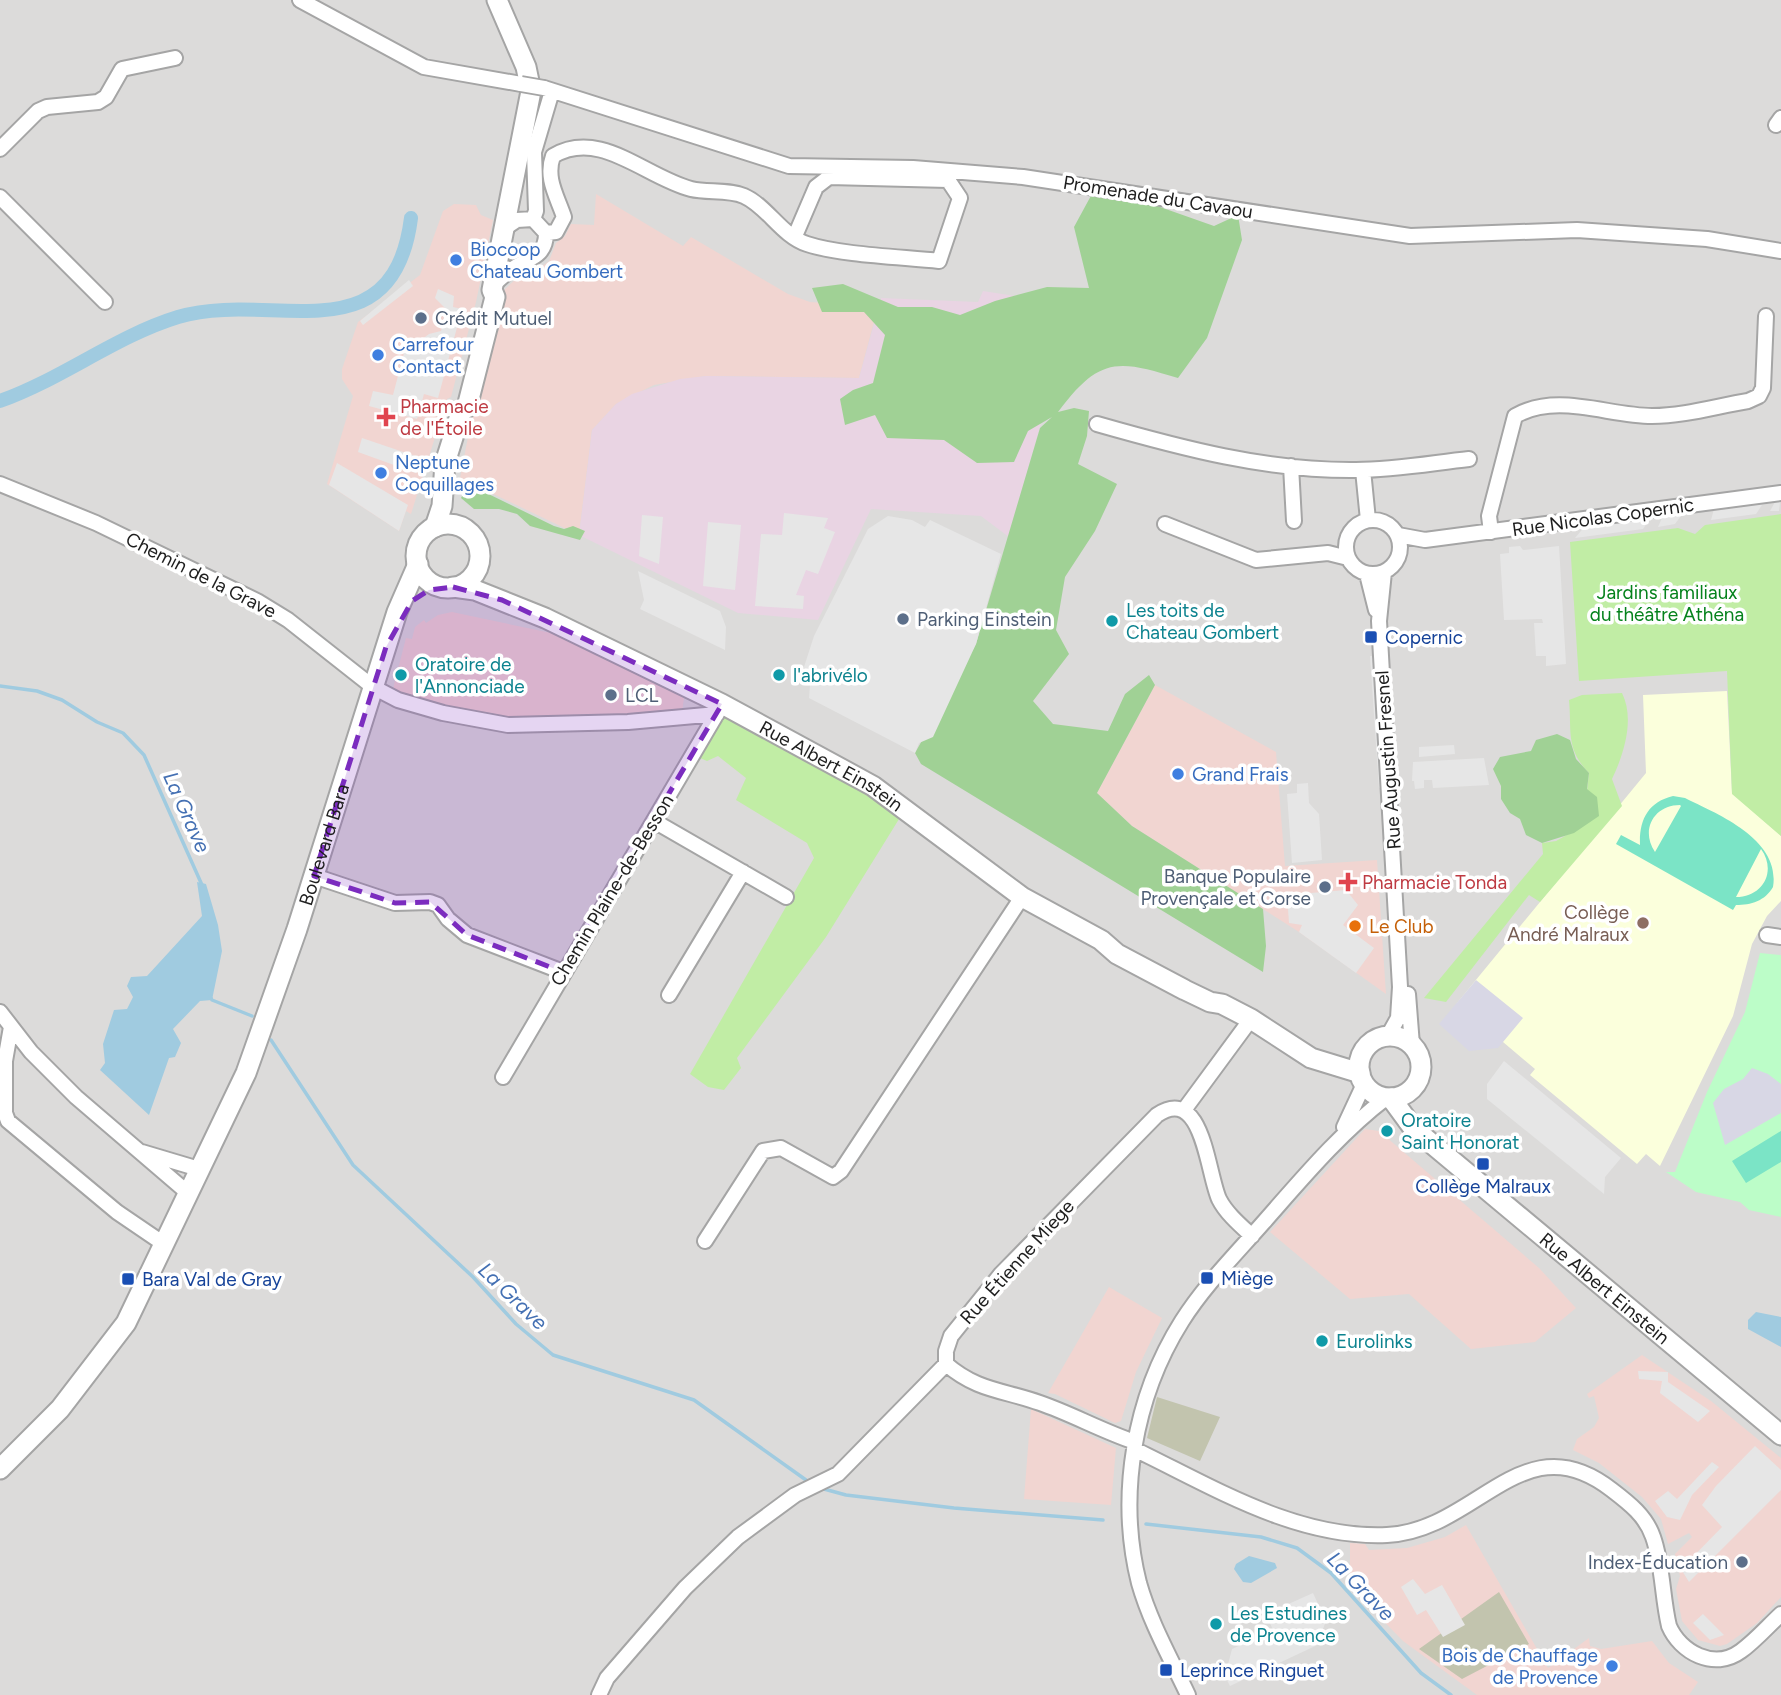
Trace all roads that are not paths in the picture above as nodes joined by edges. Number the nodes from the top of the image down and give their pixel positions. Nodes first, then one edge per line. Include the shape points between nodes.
1 (300, 0) edge
2 (497, 0) edge
3 (175, 58) dead end
4 (537, 89) junction
5 (0, 149) edge
6 (0, 197) edge
7 (533, 219) junction
8 (505, 228) junction
9 (545, 233) junction
10 (795, 236) junction
11 (1781, 251) edge
12 (493, 287) junction
13 (105, 302) dead end
14 (1766, 316) dead end
15 (1097, 424) dead end
16 (1469, 459) dead end
17 (445, 463) junction
18 (1291, 466) junction
19 (1363, 470) junction
20 (0, 484) edge
21 (1781, 493) edge
22 (1368, 520) junction
23 (1294, 521) dead end
24 (1165, 524) dead end
25 (435, 527) junction
26 (463, 527) junction
27 (1491, 532) junction
28 (1398, 535) junction
29 (1425, 540) junction
30 (1347, 542) junction
31 (1328, 553) junction
32 (1400, 554) junction
33 (1348, 558) junction
34 (418, 564) junction
35 (478, 566) junction
36 (1384, 572) junction
37 (1367, 574) junction
38 (447, 587) junction
39 (545, 618) junction
40 (1379, 621) junction
41 (386, 647) junction
42 (373, 687) junction
43 (720, 709) junction
44 (654, 821) junction
45 (743, 872) junction
46 (314, 876) junction
47 (786, 897) dead end
48 (1022, 897) junction
49 (1398, 899) junction
50 (563, 972) junction
51 (669, 995) dead end
52 (0, 1012) edge
53 (1251, 1019) junction
54 (11, 1027) junction
55 (1270, 1030) junction
56 (1388, 1036) junction
57 (1412, 1045) junction
58 (1362, 1053) junction
59 (503, 1077) dead end
60 (1362, 1079) junction
61 (1396, 1096) junction
62 (1184, 1110) junction
63 (1331, 1149) junction
64 (137, 1151) junction
65 (194, 1167) junction
66 (183, 1190) junction
67 (1252, 1236) junction
68 (159, 1240) junction
69 (705, 1241) dead end
70 (946, 1364) junction
71 (1781, 1435) edge
72 (1135, 1446) junction
73 (0, 1469) edge
74 (1781, 1614) edge
75 (599, 1695) edge
76 (1188, 1695) edge

1 - 4 street, Promenade du Cavaou via 424,67
2 - 4 street
3 - 5 street via 122,69 106,97 98,102 38,111
4 - 7 street
4 - 8 street
4 - 11 street, Promenade du Cavaou via 789,166 913,168 1023,177 1410,236 1577,230 1707,239
6 - 13 street
7 - 8 street via 516,220
7 - 9 street
8 - 12 street
9 - 10 street via 556,232 564,216 550,180 553,156 585,145 688,188 744,196
9 - 12 street via 546,244 534,260 513,268
10 - 10 street via 805,244 939,261 960,198 948,180 829,177 816,187
12 - 17 street via 495,297 467,407 461,412
14 - 27 street via 1763,388 1748,401 1657,416 1573,406 1515,416 1489,516
15 - 18 street via 1217,456
16 - 19 street
17 - 25 street via 442,506
17 - 26 street
18 - 19 street
18 - 23 street
19 - 22 street
20 - 42 street, Chemin de la Grave via 96,523 257,601
21 - 27 street, Rue Nicolas Copernic
22 - 28 street via 1386,523
22 - 30 street via 1353,529
24 - 31 street via 1255,560
25 - 26 street
25 - 34 street via 421,539
26 - 35 street via 477,542
27 - 29 street, Rue Nicolas Copernic
28 - 29 street, Rue Nicolas Copernic
28 - 32 street
29 - 32 street, Rue Nicolas Copernic
30 - 31 street
30 - 33 street
31 - 33 street
32 - 36 street
33 - 37 street
34 - 38 street via 431,582
34 - 41 street, Boulevard Bara
35 - 38 street via 464,583
35 - 39 street, Rue Albert Einstein via 491,582
36 - 37 street
36 - 40 street, Rue Augustin Fresnel
37 - 40 street, Rue Augustin Fresnel
38 - 39 street, Rue Albert Einstein via 475,590
38 - 41 street, Boulevard Bara via 420,594 412,601
39 - 43 street, Rue Albert Einstein
40 - 49 street, Rue Augustin Fresnel
41 - 42 street, Boulevard Bara
42 - 43 street, Chemin de la Grave via 443,713 508,725 628,722
42 - 46 street, Boulevard Bara
43 - 44 street, Chemin Plaine-de-Besson
43 - 48 street, Rue Albert Einstein via 873,786
44 - 45 street
44 - 50 street, Chemin Plaine-de-Besson
45 - 47 street
45 - 51 street
46 - 50 street via 395,903 438,905 467,934
46 - 65 street, Boulevard Bara via 246,1073
48 - 53 street, Rue Albert Einstein via 1101,940 1124,945
48 - 69 street via 841,1171 833,1177 781,1148 763,1151
49 - 56 street, Rue Augustin Fresnel via 1399,1013
49 - 57 street, Rue Augustin Fresnel
50 - 59 street, Chemin Plaine-de-Besson
52 - 54 street
53 - 55 street, Rue Albert Einstein
53 - 62 street
54 - 64 street via 76,1097
54 - 68 street via 5,1060 8,1122 117,1212
55 - 58 street, Rue Albert Einstein via 1326,1055
55 - 60 street, Rue Albert Einstein via 1311,1058
56 - 57 street
56 - 58 street via 1376,1039
57 - 61 street via 1421,1069
58 - 60 street
60 - 61 street via 1373,1093
60 - 63 street via 1356,1107
61 - 63 street via 1366,1113
61 - 71 street, Rue Albert Einstein via 1412,1128
62 - 67 street via 1199,1131 1221,1202
62 - 70 street, Rue Étienne Miege via 1169,1107 1157,1115 1001,1274 951,1336
63 - 67 street
64 - 65 street
64 - 66 street
65 - 66 street, Boulevard Bara
66 - 68 street, Boulevard Bara
67 - 72 street via 1182,1321 1152,1384
68 - 73 street, Boulevard Bara via 126,1323 60,1409
70 - 72 street via 981,1387 1037,1401
70 - 75 street, Rue Étienne Miege via 838,1474 795,1496 738,1537 685,1588 607,1678
72 - 74 street via 1280,1519 1373,1534 1410,1532 1433,1525 1535,1468 1576,1468 1595,1476 1643,1517 1654,1539 1669,1626 1687,1651 1702,1658 1739,1653
72 - 76 street via 1130,1506 1139,1582

